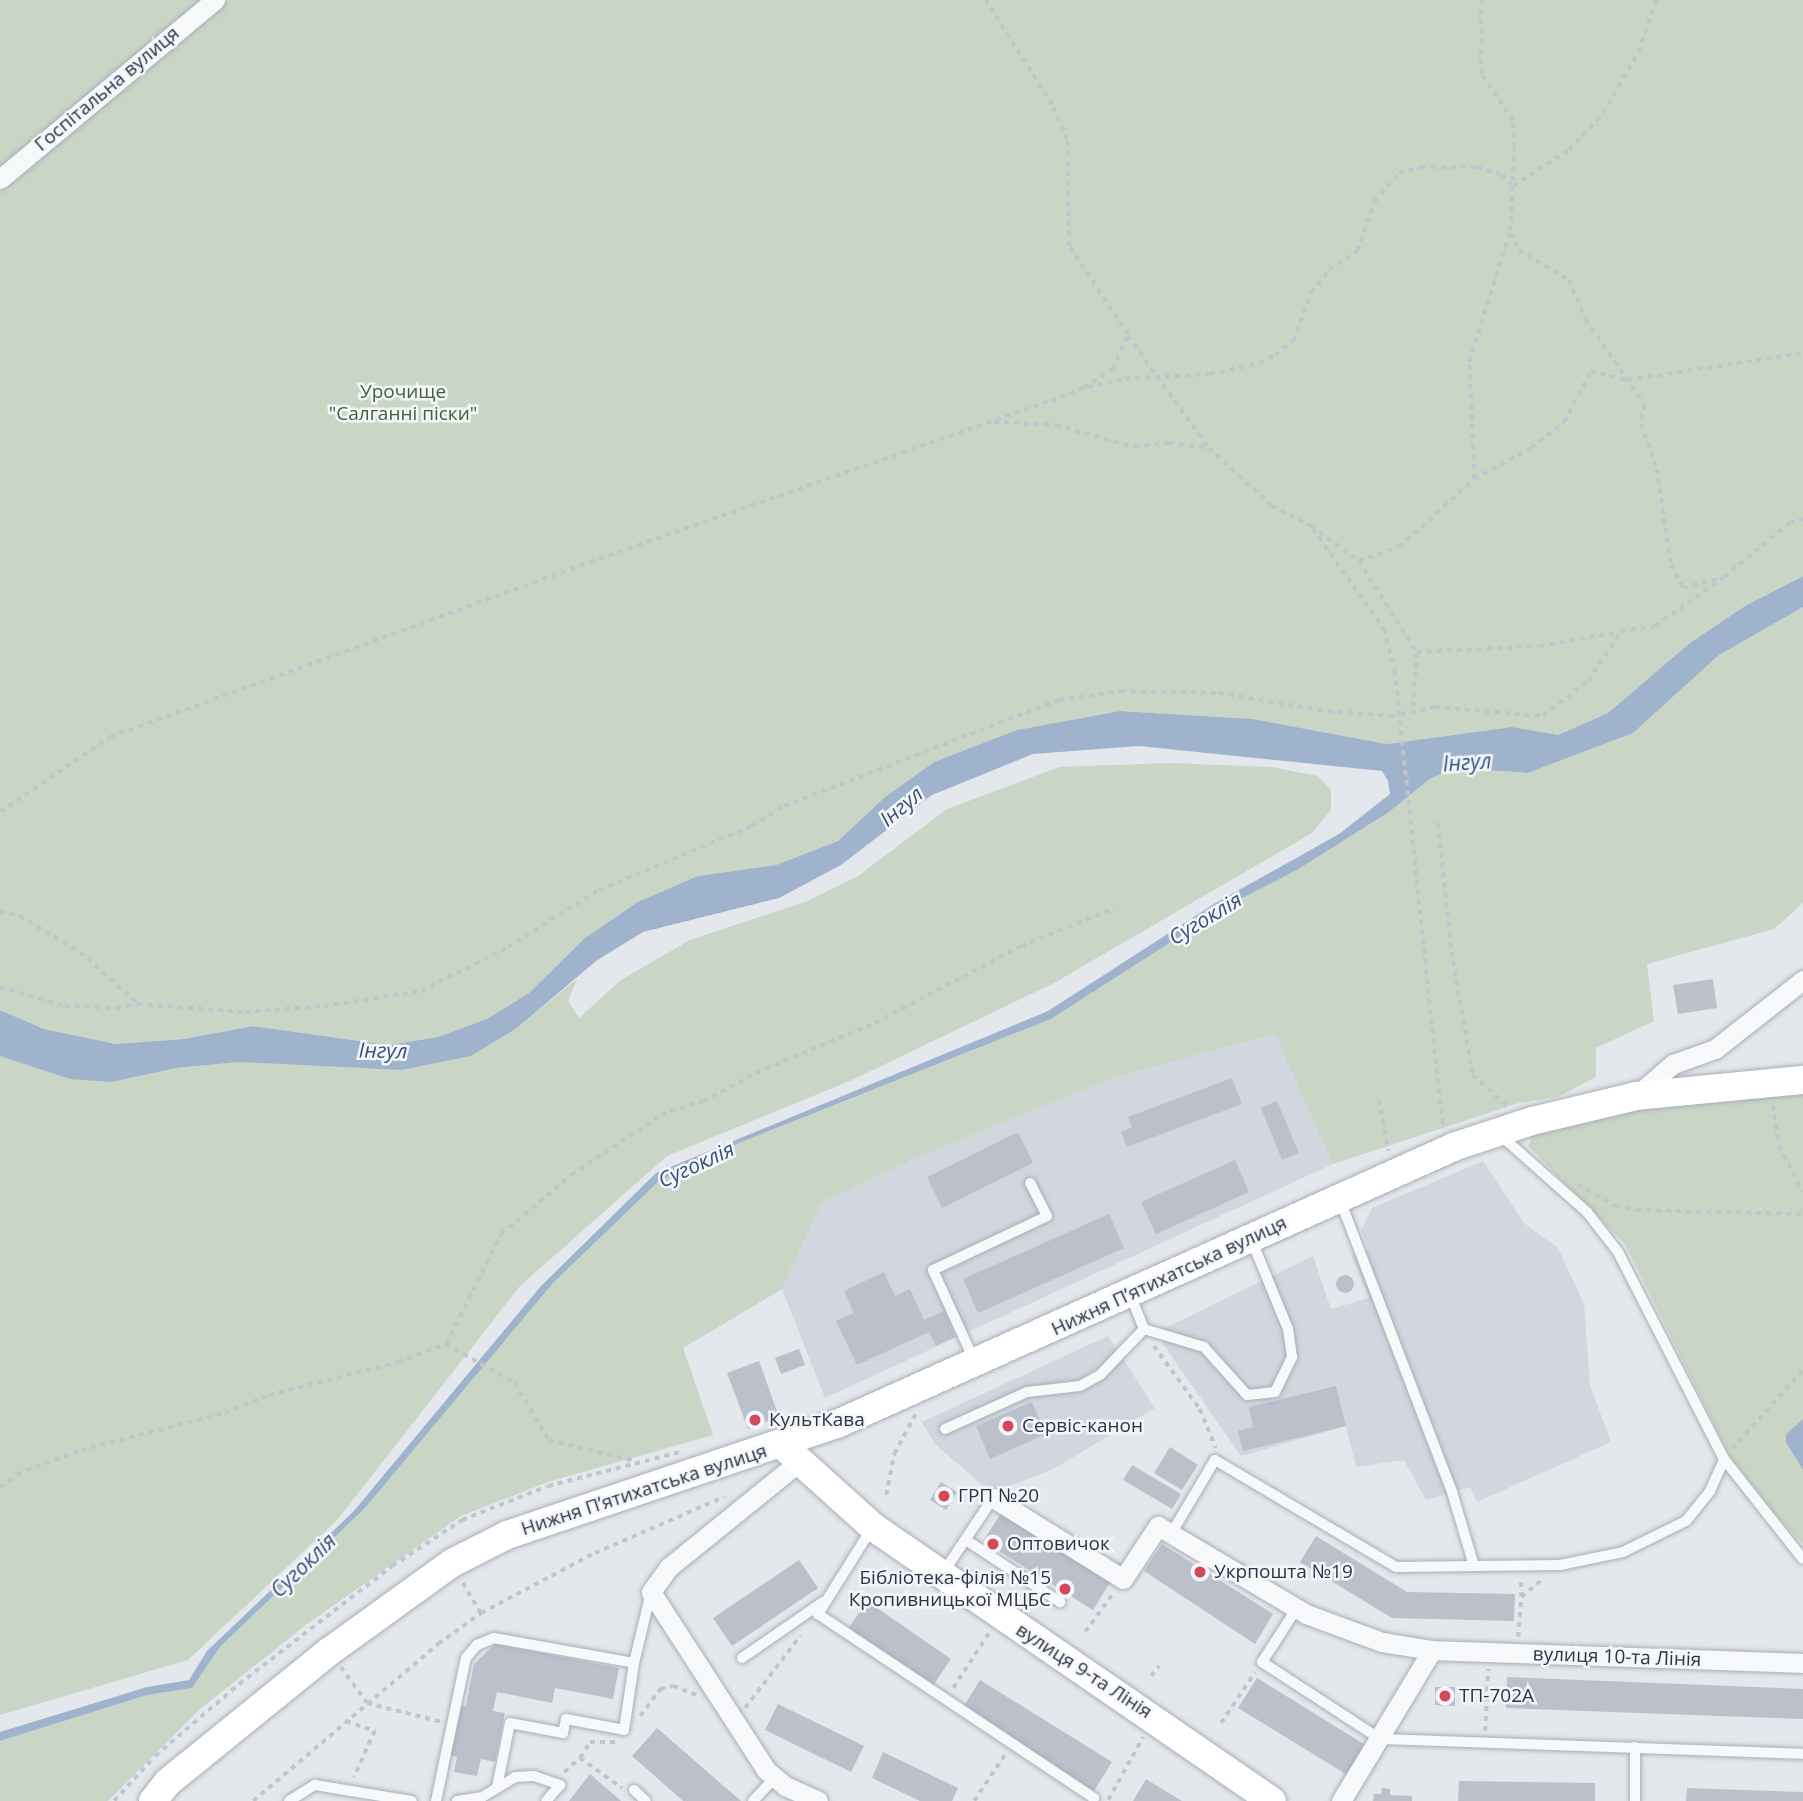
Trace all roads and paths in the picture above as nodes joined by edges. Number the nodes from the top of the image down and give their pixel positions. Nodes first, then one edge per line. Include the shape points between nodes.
1 (215, 0) edge
2 (985, 0) edge
3 (1481, 0) edge
4 (1656, 0) edge
5 (0, 179) edge
6 (1513, 186) junction
7 (1510, 231) junction
8 (1128, 335) junction
9 (1803, 354) edge
10 (1159, 376) junction
11 (1628, 380) junction
12 (1084, 388) junction
13 (992, 422) junction
14 (1209, 448) junction
15 (1474, 479) junction
16 (1803, 519) edge
17 (1311, 526) junction
18 (1359, 561) junction
19 (1724, 577) junction
20 (1621, 631) junction
21 (1417, 652) junction
22 (1413, 712) junction
23 (0, 811) edge
24 (1438, 823) dead end
25 (1115, 908) dead end
26 (0, 911) edge
27 (1803, 980) edge
28 (0, 987) edge
29 (138, 1004) junction
30 (1803, 1080) edge
31 (1765, 1083) junction
32 (1636, 1097) junction
33 (1379, 1100) dead end
34 (1532, 1121) junction
35 (1497, 1132) junction
36 (1445, 1135) dead end
37 (1390, 1157) dead end
38 (1552, 1180) junction
39 (1030, 1183) dead end
40 (1803, 1191) edge
41 (1339, 1197) junction
42 (1803, 1214) edge
43 (1251, 1238) junction
44 (1130, 1295) junction
45 (1144, 1329) junction
46 (446, 1344) junction
47 (976, 1364) junction
48 (1803, 1370) edge
49 (920, 1389) junction
50 (945, 1429) dead end
51 (791, 1453) junction
52 (1724, 1459) junction
53 (1215, 1460) junction
54 (636, 1461) dead end
55 (0, 1488) edge
56 (734, 1493) dead end
57 (886, 1494) dead end
58 (993, 1498) joint
59 (873, 1527) junction
60 (1171, 1534) junction
61 (966, 1541) junction
62 (1803, 1559) edge
63 (452, 1563) junction
64 (1560, 1564) junction
65 (1474, 1566) junction
66 (1521, 1566) junction
67 (941, 1576) junction
68 (1123, 1579) junction
69 (651, 1592) junction
70 (1521, 1597) junction
71 (826, 1600) junction
72 (1060, 1602) dead end
73 (1297, 1608) junction
74 (481, 1613) junction
75 (999, 1616) junction
76 (1085, 1632) dead end
77 (801, 1634) dead end
78 (1432, 1650) junction
79 (330, 1651) junction
80 (1488, 1653) junction
81 (1517, 1653) junction
82 (742, 1658) dead end
83 (1262, 1662) junction
84 (634, 1663) junction
85 (1803, 1663) edge
86 (1159, 1666) dead end
87 (1151, 1676) dead end
88 (722, 1701) junction
89 (945, 1702) junction
90 (366, 1703) junction
91 (1155, 1717) junction
92 (735, 1720) junction
93 (346, 1721) junction
94 (432, 1721) dead end
95 (1222, 1724) dead end
96 (632, 1726) dead end
97 (625, 1736) dead end
98 (1380, 1739) junction
99 (1485, 1741) junction
100 (1635, 1748) junction
101 (1803, 1754) edge
102 (580, 1758) junction
103 (998, 1766) dead end
104 (355, 1774) dead end
105 (552, 1782) junction
106 (497, 1787) junction
107 (778, 1788) edge
108 (634, 1790) joint
109 (1094, 1798) dead end
110 (153, 1801) edge
111 (253, 1801) edge
112 (289, 1801) edge
113 (412, 1801) edge
114 (436, 1801) edge
115 (457, 1801) edge
116 (546, 1801) edge
117 (646, 1801) edge
118 (753, 1801) edge
119 (818, 1801) edge
120 (974, 1801) edge
121 (1108, 1801) edge
122 (1272, 1801) edge
123 (1341, 1801) edge
124 (1635, 1801) edge

1 - 5 street, Госпітальна вулиця
2 - 8 path via 1052,105 1067,140 1069,246
3 - 6 path via 1481,74 1513,121
4 - 6 path via 1638,52 1603,113 1569,150
6 - 7 path
6 - 10 path via 1503,175 1477,167 1421,167 1399,173 1374,202 1357,251 1329,270 1311,293 1293,341 1260,363 1210,373
7 - 11 path via 1519,250 1569,280 1586,320
7 - 15 path via 1469,362
8 - 10 path
8 - 12 path via 1112,369
9 - 11 path
10 - 12 path
10 - 14 path
11 - 15 path via 1591,371 1564,422 1531,448
11 - 19 path via 1645,405 1641,424 1657,469 1671,565 1683,588
12 - 13 path
13 - 14 path via 1056,425 1134,447 1169,443
13 - 23 path via 110,737
14 - 17 path via 1272,506
15 - 18 path via 1399,547
16 - 19 path via 1788,523
17 - 18 path
17 - 36 path, bridge via 1384,629 1395,671
18 - 21 path
19 - 20 path via 1655,626
20 - 21 path via 1540,646
20 - 22 path via 1588,681 1543,716 1435,708
21 - 22 path
22 - 29 path via 1391,716 1318,710 1219,693 1121,691 1059,700 784,806 752,826 598,890 508,947 421,991 245,1012
24 - 34 path via 1453,961 1473,1075 1512,1111
25 - 46 path via 1021,946 875,1023 756,1073 703,1101 661,1115 571,1175 501,1234
26 - 29 path via 20,916 80,952
27 - 32 street via 1714,1049 1673,1064
28 - 29 path via 65,1006
30 - 31 street, Нижня Пʼятихатська вулиця
31 - 32 street, Нижня Пʼятихатська вулиця
31 - 40 path via 1776,1114 1779,1146
32 - 34 street, Нижня Пʼятихатська вулиця
33 - 37 path
34 - 35 street, Нижня Пʼятихатська вулиця
35 - 38 lane
35 - 41 street, Нижня Пʼятихатська вулиця
38 - 42 path via 1574,1182 1615,1206 1636,1210
38 - 52 lane via 1587,1212 1618,1252
39 - 47 lane via 1047,1216 933,1270
41 - 43 street, Нижня Пʼятихатська вулиця
41 - 65 lane via 1452,1492
43 - 44 street, Нижня Пʼятихатська вулиця
43 - 45 lane via 1288,1329 1292,1357 1275,1392 1247,1395 1204,1348
44 - 45 lane
44 - 47 street, Нижня Пʼятихатська вулиця
45 - 50 lane via 1122,1357 1080,1386 1027,1392
45 - 53 path via 1200,1409 1217,1443
46 - 54 path via 515,1383 549,1440
46 - 55 path via 386,1366 268,1395 225,1413 81,1450 17,1474
47 - 49 street, Нижня Пʼятихатська вулиця
48 - 52 path
49 - 51 street, Нижня Пʼятихатська вулиця
49 - 57 path via 909,1433 894,1454
51 - 59 street, вулиця 9-та Лінія
51 - 63 street, Нижня Пʼятихатська вулиця via 507,1535
51 - 69 street via 669,1567
52 - 62 lane
52 - 64 lane via 1710,1491 1686,1521 1623,1552
53 - 60 lane
53 - 65 lane via 1396,1567
56 - 74 path via 595,1553
58 - 61 lane
58 - 68 street
59 - 67 street, вулиця 9-та Лінія
59 - 71 lane
60 - 68 street via 1158,1526
60 - 73 street, вулиця 10-та Лінія
61 - 67 lane
61 - 72 lane
63 - 74 path
63 - 79 street, Нижня Пʼятихатська вулиця
64 - 66 lane
64 - 70 path
65 - 66 lane
66 - 70 path
67 - 75 street, вулиця 9-та Лінія
68 - 76 path
69 - 84 lane
69 - 88 street
70 - 81 path
71 - 82 lane
71 - 89 lane via 818,1614
73 - 78 street, вулиця 10-та Лінія via 1382,1642
73 - 83 lane
74 - 90 path
75 - 89 path
75 - 91 street, вулиця 9-та Лінія
77 - 92 path
78 - 80 street, вулиця 10-та Лінія
78 - 98 street
79 - 90 path
79 - 110 street, Нижня Пʼятихатська вулиця via 168,1782
80 - 81 street, вулиця 10-та Лінія
80 - 99 path
81 - 85 street, вулиця 10-та Лінія
83 - 95 path
83 - 98 lane
84 - 106 lane via 624,1730 566,1719 563,1733 510,1723
84 - 114 lane via 494,1639 477,1645 466,1658
86 - 87 path
88 - 92 street
88 - 96 path via 673,1686 660,1689
89 - 109 lane
90 - 93 path
90 - 94 path
91 - 121 path
91 - 122 street, вулиця 9-та Лінія
92 - 107 street
93 - 104 path via 375,1731
93 - 111 path
97 - 102 path via 618,1745 590,1742
98 - 99 lane
98 - 123 street
99 - 100 lane
100 - 101 lane
100 - 124 lane
102 - 105 path
102 - 108 path via 614,1787
103 - 120 path
105 - 106 lane via 515,1777
105 - 116 lane via 561,1785
106 - 115 lane via 482,1797
107 - 118 lane
107 - 119 street
108 - 117 lane
112 - 113 lane via 315,1784

